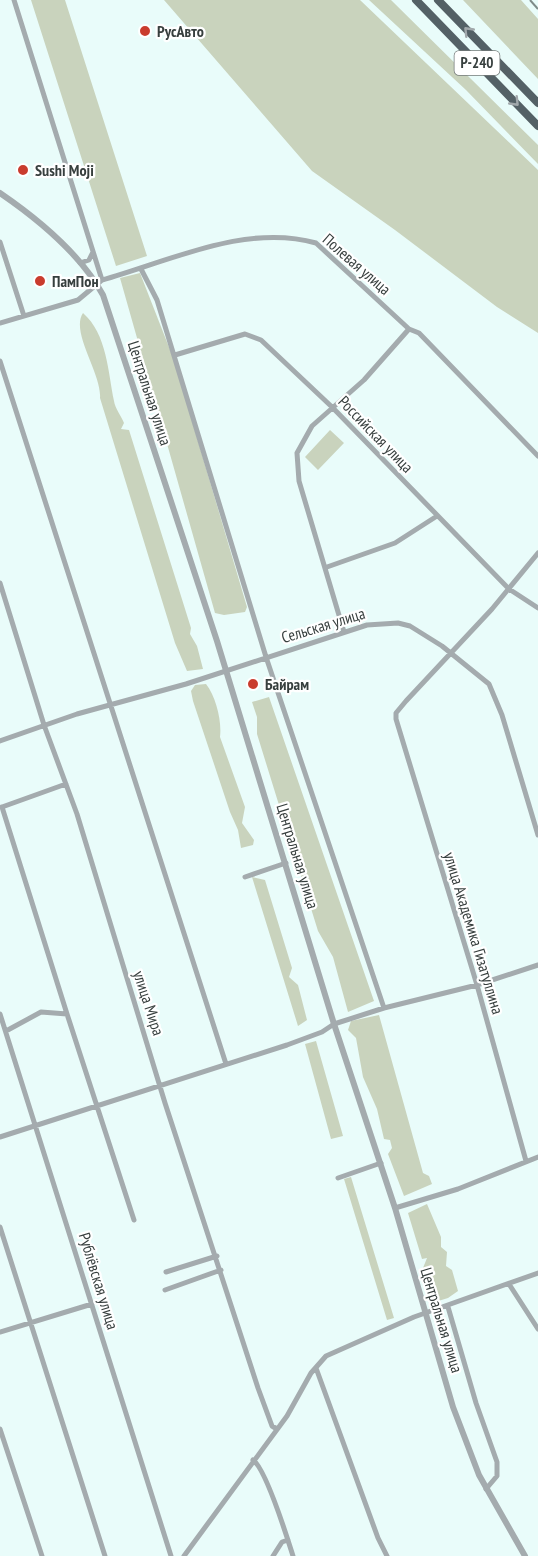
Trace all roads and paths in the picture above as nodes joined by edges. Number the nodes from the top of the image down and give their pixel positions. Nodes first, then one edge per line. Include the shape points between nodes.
1 (14, 0) edge
2 (416, 0) edge
3 (438, 0) edge
4 (538, 103) edge
5 (538, 126) edge
6 (0, 194) edge
7 (0, 242) edge
8 (93, 252) junction
9 (80, 263) junction
10 (141, 269) junction
11 (100, 282) junction
12 (24, 316) junction
13 (0, 323) edge
14 (409, 329) junction
15 (175, 355) junction
16 (0, 361) edge
17 (332, 407) junction
18 (538, 456) edge
19 (437, 516) junction
20 (538, 553) edge
21 (327, 567) junction
22 (0, 583) edge
23 (509, 588) junction
24 (538, 609) edge
25 (344, 632) junction
26 (450, 653) junction
27 (266, 657) junction
28 (226, 670) junction
29 (110, 704) junction
30 (44, 725) junction
31 (0, 741) edge
32 (66, 784) junction
33 (1, 807) edge
34 (538, 835) edge
35 (286, 862) junction
36 (245, 877) dead end
37 (538, 964) edge
38 (477, 985) junction
39 (384, 1008) junction
40 (0, 1014) edge
41 (67, 1014) junction
42 (334, 1024) junction
43 (6, 1031) junction
44 (225, 1064) junction
45 (161, 1084) junction
46 (98, 1106) junction
47 (36, 1126) junction
48 (0, 1137) edge
49 (538, 1157) edge
50 (526, 1161) junction
51 (381, 1163) junction
52 (338, 1178) dead end
53 (395, 1208) junction
54 (134, 1220) dead end
55 (0, 1227) edge
56 (217, 1256) junction
57 (221, 1270) junction
58 (166, 1272) dead end
59 (538, 1273) edge
60 (508, 1284) junction
61 (165, 1290) dead end
62 (92, 1304) junction
63 (448, 1307) junction
64 (427, 1314) junction
65 (31, 1323) junction
66 (538, 1329) edge
67 (0, 1332) edge
68 (316, 1368) junction
69 (0, 1429) edge
70 (277, 1429) junction
71 (253, 1460) junction
72 (486, 1489) junction
73 (288, 1540) junction
74 (42, 1556) edge
75 (105, 1556) edge
76 (171, 1556) edge
77 (184, 1556) edge
78 (273, 1556) edge
79 (293, 1556) edge
80 (387, 1556) edge
81 (525, 1556) edge

1 - 8 street
2 -> 5 highway, Р-240
4 -> 3 highway, Р-240
6 - 9 street, Центральная улица via 28,214
7 - 12 street
8 - 9 street via 89,260
8 - 11 street
9 - 11 street, Центральная улица
10 - 11 street, Полевая улица
10 - 14 street, Полевая улица via 254,237 299,238 316,243
10 - 15 street via 157,300
11 - 12 street, Полевая улица via 78,300
11 - 28 street, Центральная улица
12 - 13 street, Полевая улица
14 - 17 street via 368,375
14 - 18 street, Полевая улица via 419,333
15 - 17 street, Российская улица via 244,334 261,340
15 - 27 street
16 - 29 street
17 - 19 street, Российская улица
17 - 21 street via 304,437 296,461 298,481
19 - 21 street via 395,543
19 - 23 street, Российская улица
20 - 23 street
21 - 25 street
22 - 30 street, улица Мира
23 - 24 street, Российская улица
23 - 26 street
25 - 26 street, Сельская улица via 398,623 423,633
25 - 27 street, Сельская улица
26 - 34 street, Сельская улица via 492,689
26 - 38 street, улица Академика Гизатуллина via 396,713 396,719
27 - 28 street, Сельская улица
27 - 39 street
28 - 29 street, Сельская улица
28 - 35 street, Центральная улица
29 - 30 street, Сельская улица
29 - 44 street
30 - 31 street, Сельская улица
30 - 32 street, улица Мира
32 - 33 street
32 - 45 street, улица Мира
33 - 41 street
35 - 36 street
35 - 42 street, Центральная улица
37 - 38 street
38 - 39 street
38 - 50 street, улица Академика Гизатуллина
39 - 42 street
40 - 43 street, Рублёвская улица
41 - 43 street via 41,1012
41 - 46 street
42 - 44 street via 288,1045
42 - 51 street, Центральная улица
43 - 47 street, Рублёвская улица
44 - 45 street
45 - 46 street
45 - 56 street, улица Мира
46 - 47 street
46 - 54 street
47 - 48 street
47 - 62 street, Рублёвская улица
49 - 50 street
50 - 53 street via 458,1189
51 - 52 street
51 - 53 street, Центральная улица
53 - 64 street, Центральная улица
55 - 65 street
56 - 57 street, улица Мира
56 - 58 street
57 - 61 street
57 - 70 street, улица Мира via 258,1388 272,1426
59 - 60 street
60 - 63 street
60 - 66 street
62 - 65 street
62 - 76 street, Рублёвская улица
63 - 64 street
63 - 72 street via 497,1462 497,1476
64 - 68 street via 330,1353
64 - 72 street, Центральная улица via 453,1407
65 - 67 street
65 - 75 street
68 - 70 street
68 - 80 street
69 - 74 street
70 - 71 street
71 - 73 street via 265,1479
71 - 77 street
72 - 81 street, Центральная улица
73 - 78 street via 282,1542
73 - 79 street

